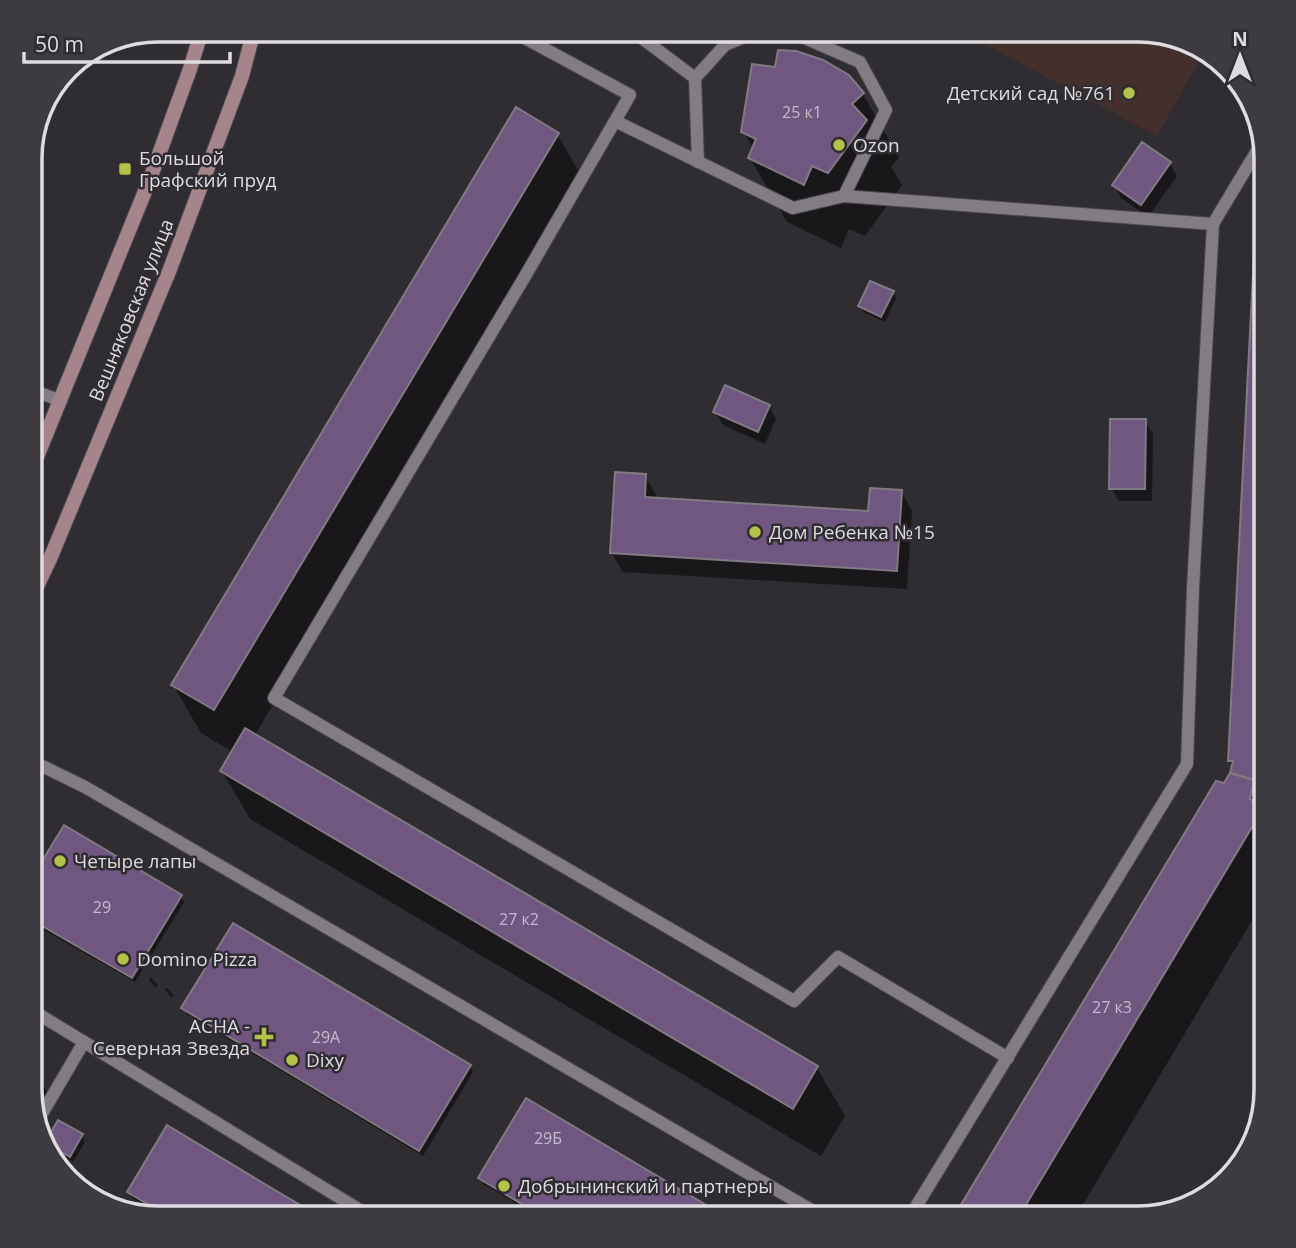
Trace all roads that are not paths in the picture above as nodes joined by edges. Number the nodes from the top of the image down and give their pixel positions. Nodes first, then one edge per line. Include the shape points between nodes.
1 (198, 42) edge
2 (251, 42) edge
3 (532, 42) edge
4 (647, 42) edge
5 (732, 42) edge
6 (814, 42) edge
7 (695, 78) junction
8 (615, 121) junction
9 (1254, 156) edge
10 (698, 162) junction
11 (844, 196) junction
12 (1213, 225) junction
13 (42, 394) edge
14 (61, 401) junction
15 (42, 446) edge
16 (42, 576) edge
17 (42, 766) edge
18 (42, 1016) edge
19 (83, 1042) junction
20 (1007, 1058) junction
21 (44, 1110) edge
22 (353, 1206) edge
23 (804, 1206) edge
24 (916, 1206) edge

1 - 14 main road, Вешняковская улица via 150,179
2 - 16 main road, Вешняковская улица via 170,269
3 - 8 lane via 630,95
4 - 7 lane
5 - 7 lane
6 - 11 lane via 860,62 886,110
7 - 10 lane
8 - 10 lane
8 - 20 lane via 274,698 794,1001 838,957
9 - 12 lane
10 - 11 lane via 793,208
11 - 12 lane
12 - 20 lane via 1187,764
13 - 14 lane
14 - 15 main road, Вешняковская улица
17 - 23 lane via 85,786
18 - 19 lane
19 - 21 lane
19 - 22 lane
20 - 24 lane

